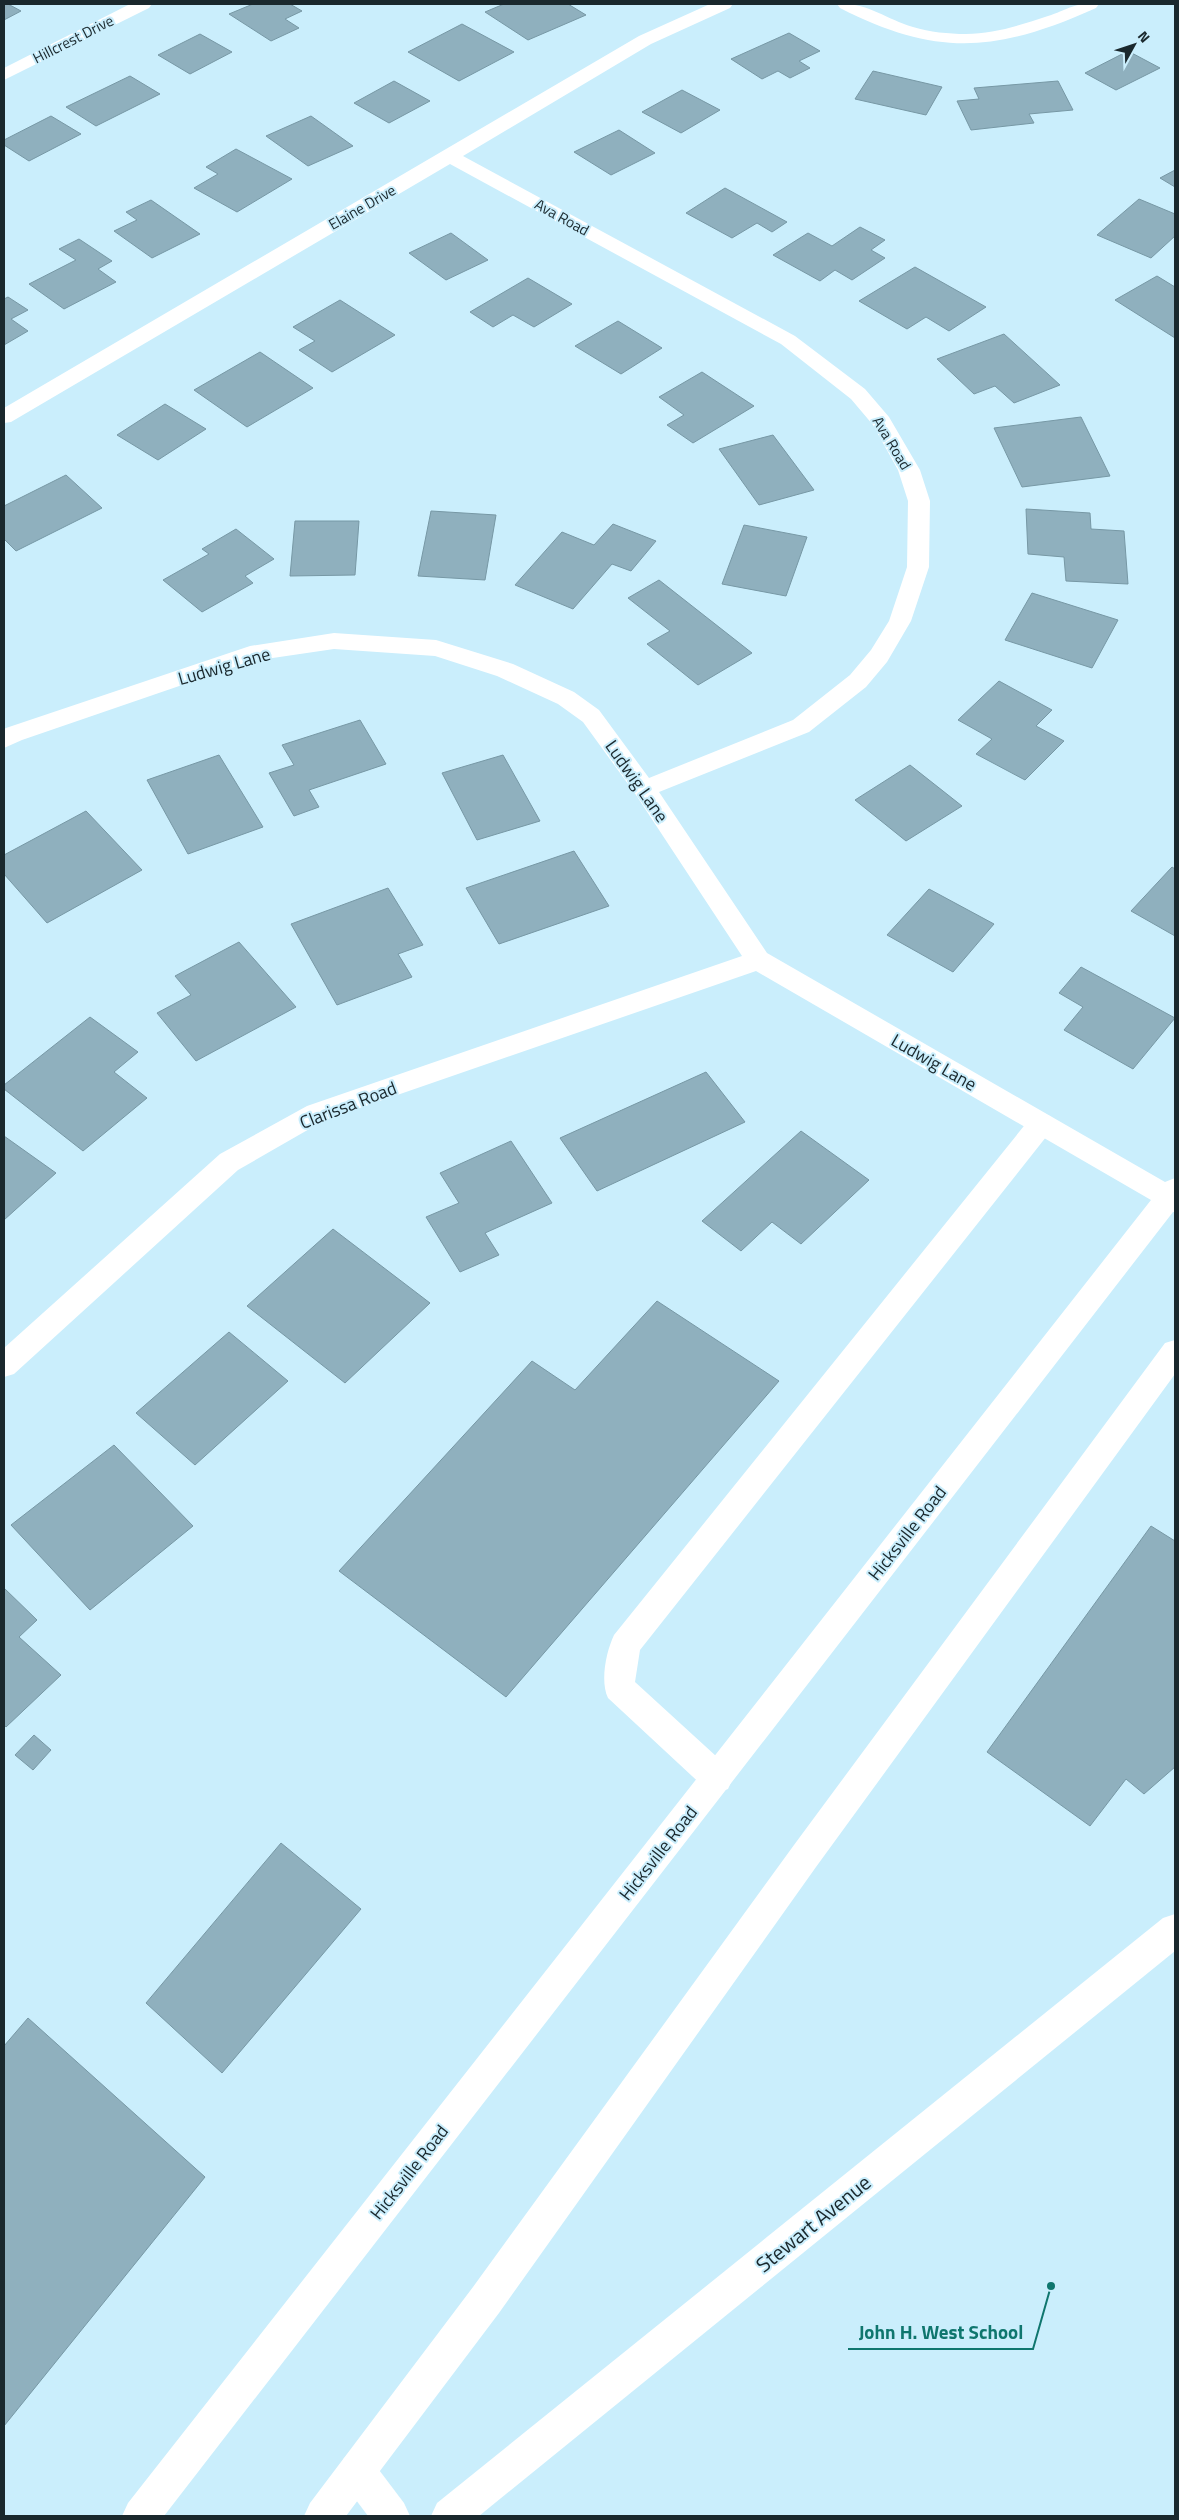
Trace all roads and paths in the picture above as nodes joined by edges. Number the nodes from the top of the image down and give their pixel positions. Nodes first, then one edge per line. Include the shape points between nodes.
1 (143, 4) edge
2 (724, 4) edge
3 (846, 4) edge
4 (1090, 4) edge
5 (4, 75) edge
6 (450, 156) junction
7 (4, 417) edge
8 (7, 731) edge
9 (644, 788) junction
10 (758, 960) junction
11 (1041, 1124) junction
12 (1173, 1196) edge
13 (1175, 1352) edge
14 (4, 1365) edge
15 (717, 1778) junction
16 (1175, 1930) edge
17 (357, 2471) junction
18 (141, 2516) edge
19 (324, 2516) edge
20 (390, 2516) edge
21 (450, 2516) edge

1 - 5 street, Hillcrest Drive
2 - 6 street, Elaine Drive via 645,40
3 - 4 street via 905,32 938,38 985,39 1027,31
6 - 7 street, Elaine Drive
6 - 9 street, Ava Road via 788,340 858,394 882,422 910,470 919,501 918,567 900,621 869,668 858,681 801,726
8 - 9 street, Ludwig Lane via 250,654 334,641 436,648 505,670 566,698 590,716
9 - 10 street, Ludwig Lane
10 - 11 street, Ludwig Lane
10 - 14 street, Clarissa Road via 316,1113 229,1162
11 - 12 street, Ludwig Lane
11 - 15 street via 625,1645 619,1688
12 - 15 street, Hicksville Road
13 - 17 street via 805,1856 491,2292
15 - 18 street, Hicksville Road
16 - 21 street, Stewart Avenue
17 - 19 street
17 - 20 street

